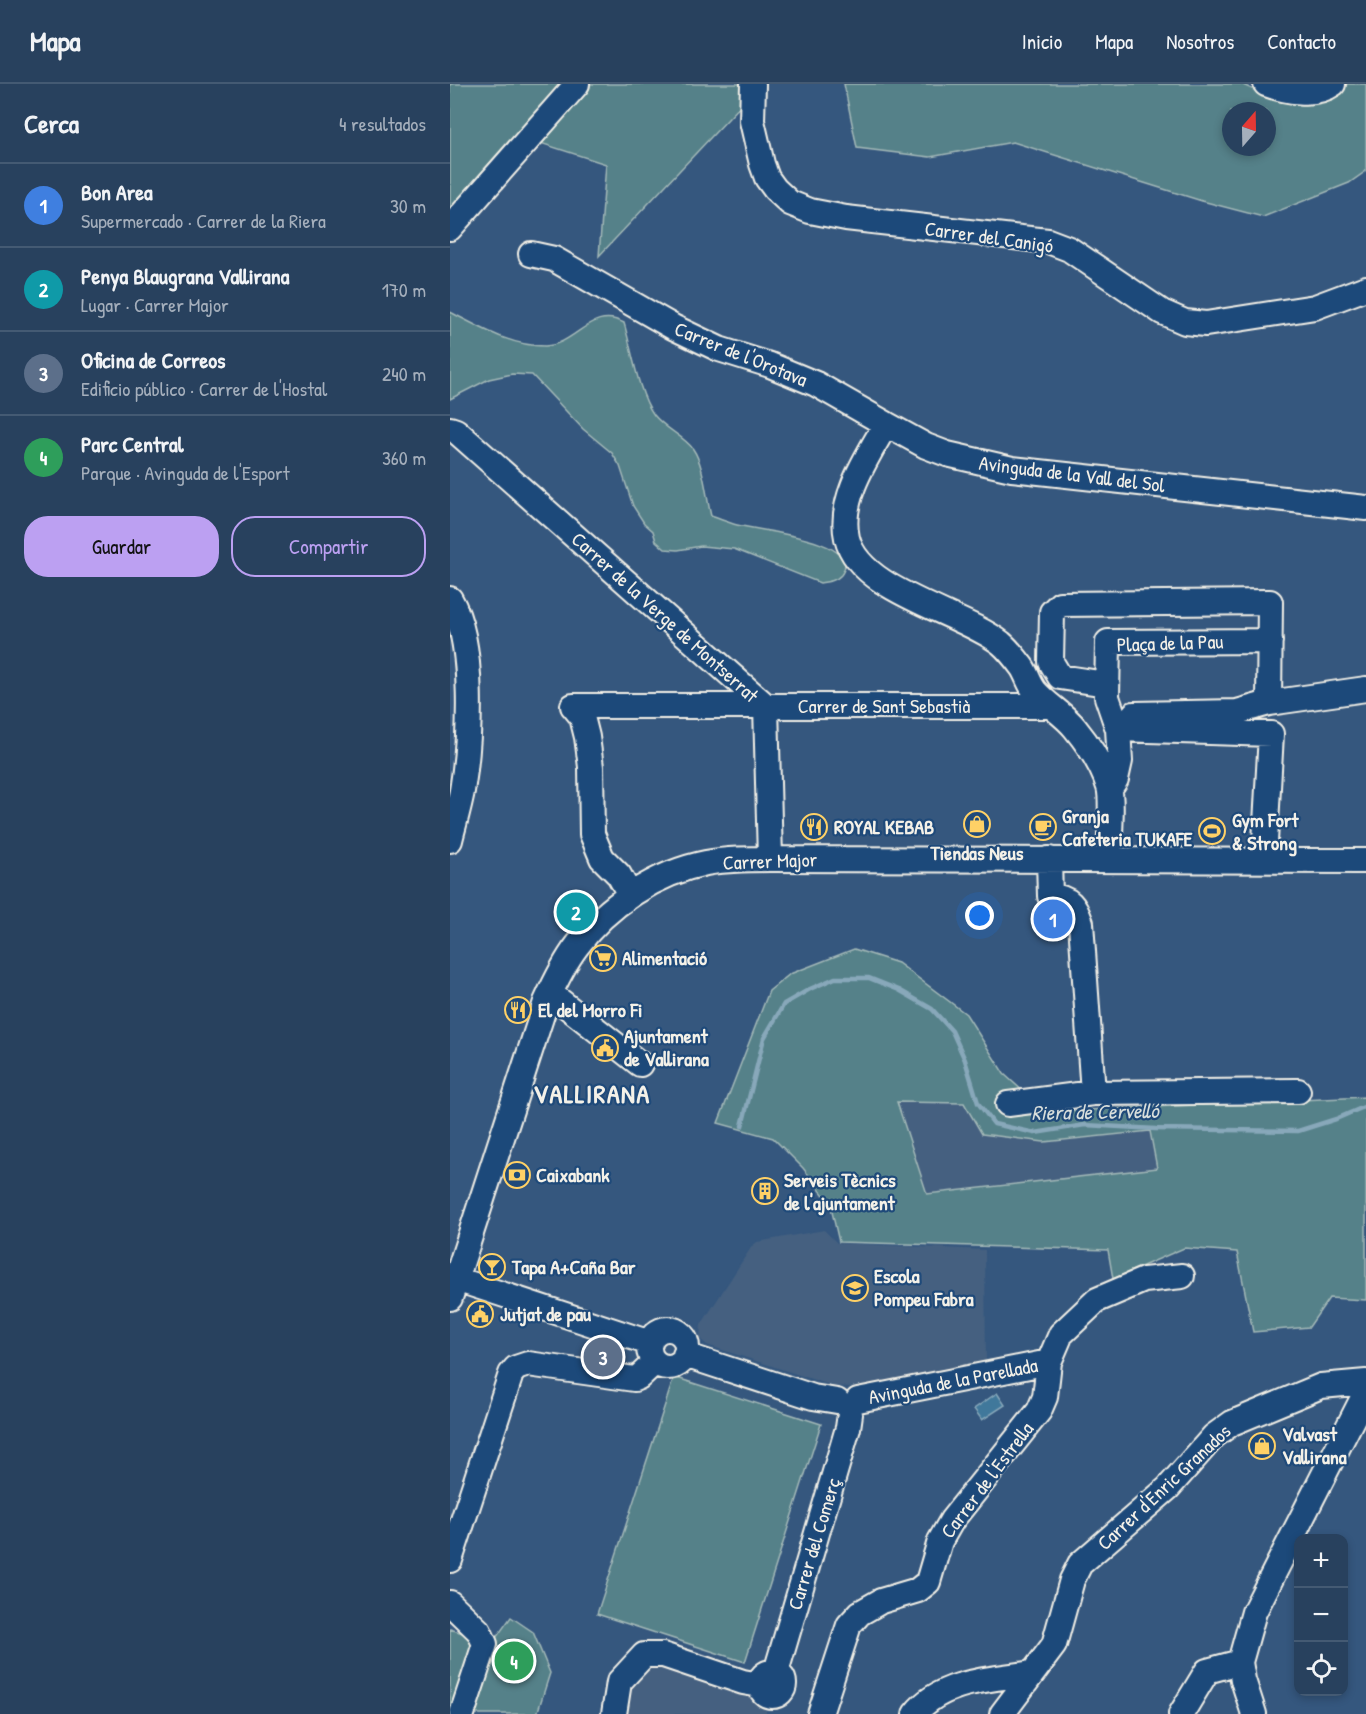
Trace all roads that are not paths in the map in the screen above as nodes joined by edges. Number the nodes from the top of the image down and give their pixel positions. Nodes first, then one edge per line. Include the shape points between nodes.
1 (753, 84) edge
2 (1266, 84) edge
3 (1333, 84) edge
4 (578, 85) edge
5 (450, 228) edge
6 (531, 254) dead end
7 (1366, 288) edge
8 (886, 424) junction
9 (450, 429) edge
10 (1366, 508) edge
11 (450, 599) edge
12 (1270, 641) junction
13 (1106, 684) junction
14 (1366, 689) edge
15 (1269, 703) junction
16 (766, 706) junction
17 (1050, 706) junction
18 (1116, 722) junction
19 (1110, 788) junction
20 (450, 840) edge
21 (770, 858) junction
22 (1049, 860) junction
23 (1109, 860) junction
24 (1264, 860) junction
25 (1366, 861) edge
26 (630, 895) junction
27 (550, 993) junction
28 (640, 1065) dead end
29 (1298, 1091) dead end
30 (1093, 1093) junction
31 (1008, 1104) dead end
32 (1182, 1276) dead end
33 (453, 1289) edge
34 (653, 1352) junction
35 (685, 1354) junction
36 (1049, 1362) junction
37 (1366, 1382) edge
38 (1366, 1392) edge
39 (848, 1405) junction
40 (450, 1560) edge
41 (450, 1603) edge
42 (1240, 1662) junction
43 (1033, 1673) junction
44 (772, 1692) edge
45 (462, 1714) edge
46 (614, 1714) edge
47 (820, 1714) edge
48 (915, 1714) edge
49 (1002, 1714) edge
50 (1181, 1714) edge
51 (1254, 1714) edge

1 - 7 street, Carrer del Canigó via 752,121 768,178 790,203 810,211 1048,242 1069,249 1162,312 1185,322 1206,324 1315,307
2 - 3 street via 1283,91 1328,88
4 - 5 street
6 - 8 street, Carrer de l'Orotava via 554,259 663,322 719,349 816,384
8 - 10 street, Avinguda de la Vall del Sol via 947,454 1012,469
8 - 17 street via 851,494 846,537 853,555 893,588 1001,644
9 - 16 street, Carrer de la Verge de Montserrat
11 - 20 street via 461,628 468,683 462,793
12 - 13 street, Plaça de la Pau via 1108,642
12 - 13 street via 1270,602 1060,604 1052,612 1051,662 1060,677
12 - 15 street
13 - 18 street, Plaça de la Pau
14 - 15 street
15 - 18 street via 1237,712
16 - 17 street, Carrer de Sant Sebastià
16 - 21 street, Carrer de la Verge de Montserrat
16 - 26 street, Carrer de Sant Sebastià via 573,706 582,717 591,767 592,834 602,858 619,875
17 - 19 street via 1074,726
18 - 19 street, Plaça de la Pau via 1120,761
18 - 24 street via 1270,734
19 - 23 street
21 - 22 street, Carrer Major
21 - 26 street, Carrer Major via 705,863 658,879
22 - 23 street, Carrer Major
22 - 30 street via 1050,896 1072,903 1081,923
23 - 24 street, Carrer Major
24 - 25 street, Carrer Major
26 - 27 street, Carrer Major via 576,946
27 - 28 street
27 - 33 street, Carrer Major
29 - 30 street
30 - 31 street
32 - 36 street, Carrer de l'Estrella via 1144,1280 1097,1300 1061,1334
33 - 34 street
34 - 35 street via 663,1366 675,1365
34 - 35 street via 658,1332 670,1329 685,1340
34 - 40 street via 634,1379 528,1364 516,1368
35 - 39 street, Avinguda de la Parellada
36 - 39 street, Avinguda de la Parellada
36 - 47 street, Carrer de l'Estrella via 1045,1397 1038,1411 952,1520 940,1541 928,1582 918,1590 881,1601 849,1625
37 - 43 street, Carrer d'Enric Granados via 1321,1386 1232,1423 1214,1436 1168,1488 1080,1564 1054,1645
38 - 42 street via 1254,1612
39 - 44 street, Carrer del Comerç via 845,1436
41 - 45 street via 479,1631 485,1644
42 - 50 street via 1207,1671
42 - 51 street
43 - 48 street via 952,1688
43 - 49 street, Carrer d'Enric Granados
44 - 46 street via 663,1654 644,1655 618,1682

